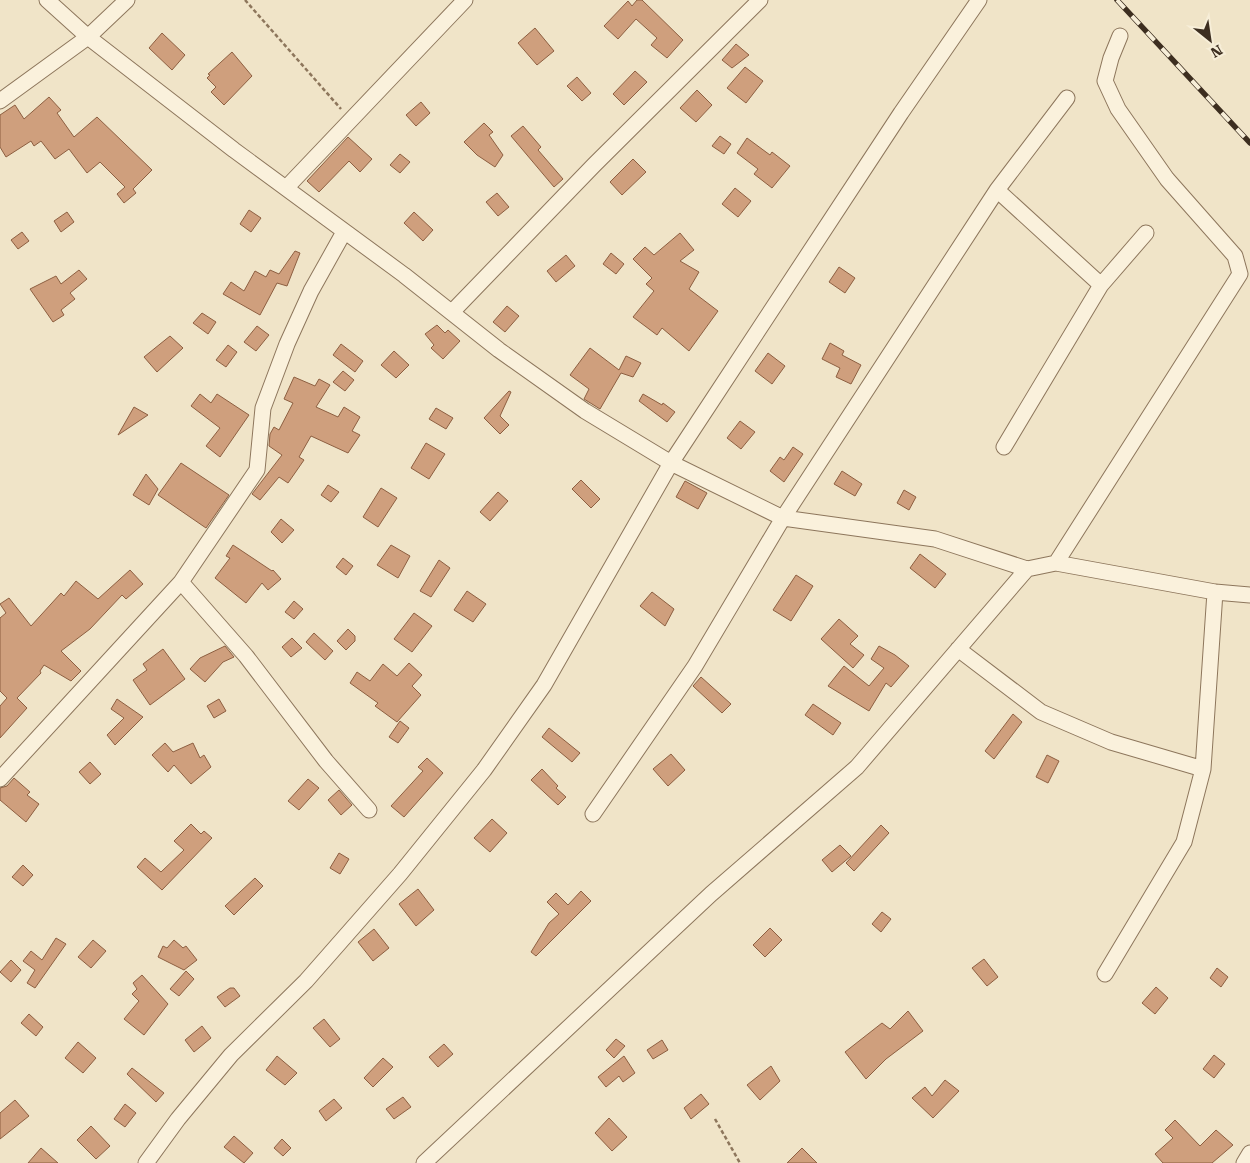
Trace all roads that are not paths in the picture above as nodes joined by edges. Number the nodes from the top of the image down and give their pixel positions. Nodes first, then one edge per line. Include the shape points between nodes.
1 (47, 0) edge
2 (127, 0) edge
3 (465, 0) edge
4 (760, 0) edge
5 (979, 0) edge
6 (1120, 36) dead end
7 (88, 38) junction
8 (1067, 98) dead end
9 (0, 101) edge
10 (287, 187) junction
11 (997, 190) junction
12 (344, 232) junction
13 (1146, 233) dead end
14 (1102, 285) junction
15 (452, 312) junction
16 (1004, 447) dead end
17 (671, 464) junction
18 (783, 518) junction
19 (1056, 563) junction
20 (1026, 569) junction
21 (181, 582) junction
22 (1214, 592) junction
23 (1250, 595) edge
24 (958, 649) junction
25 (1203, 769) junction
26 (0, 779) edge
27 (369, 810) dead end
28 (593, 814) dead end
29 (1105, 974) dead end
30 (1250, 1154) edge
31 (146, 1163) edge
32 (424, 1163) edge
33 (1244, 1163) edge

1 - 7 street
2 - 7 street
3 - 10 street
4 - 15 street
5 - 17 street
6 - 19 street via 1105,81 1118,109 1167,179 1235,256 1240,274
7 - 9 street
7 - 10 street
8 - 11 street
10 - 12 street
11 - 14 street
11 - 18 street
12 - 15 street
12 - 21 street via 311,291 263,408 257,470
13 - 14 street
14 - 16 street
15 - 17 street via 585,411
17 - 18 street
17 - 31 street via 544,686 484,770 375,903 306,980 231,1055
18 - 20 street via 935,539
18 - 28 street via 695,666
19 - 20 street
19 - 22 street
20 - 24 street
21 - 26 street
21 - 27 street via 246,656 326,761
22 - 23 street
22 - 25 street
24 - 25 street via 1041,712 1111,742
24 - 32 street via 857,766 711,894
25 - 29 street via 1184,842
30 - 33 street

